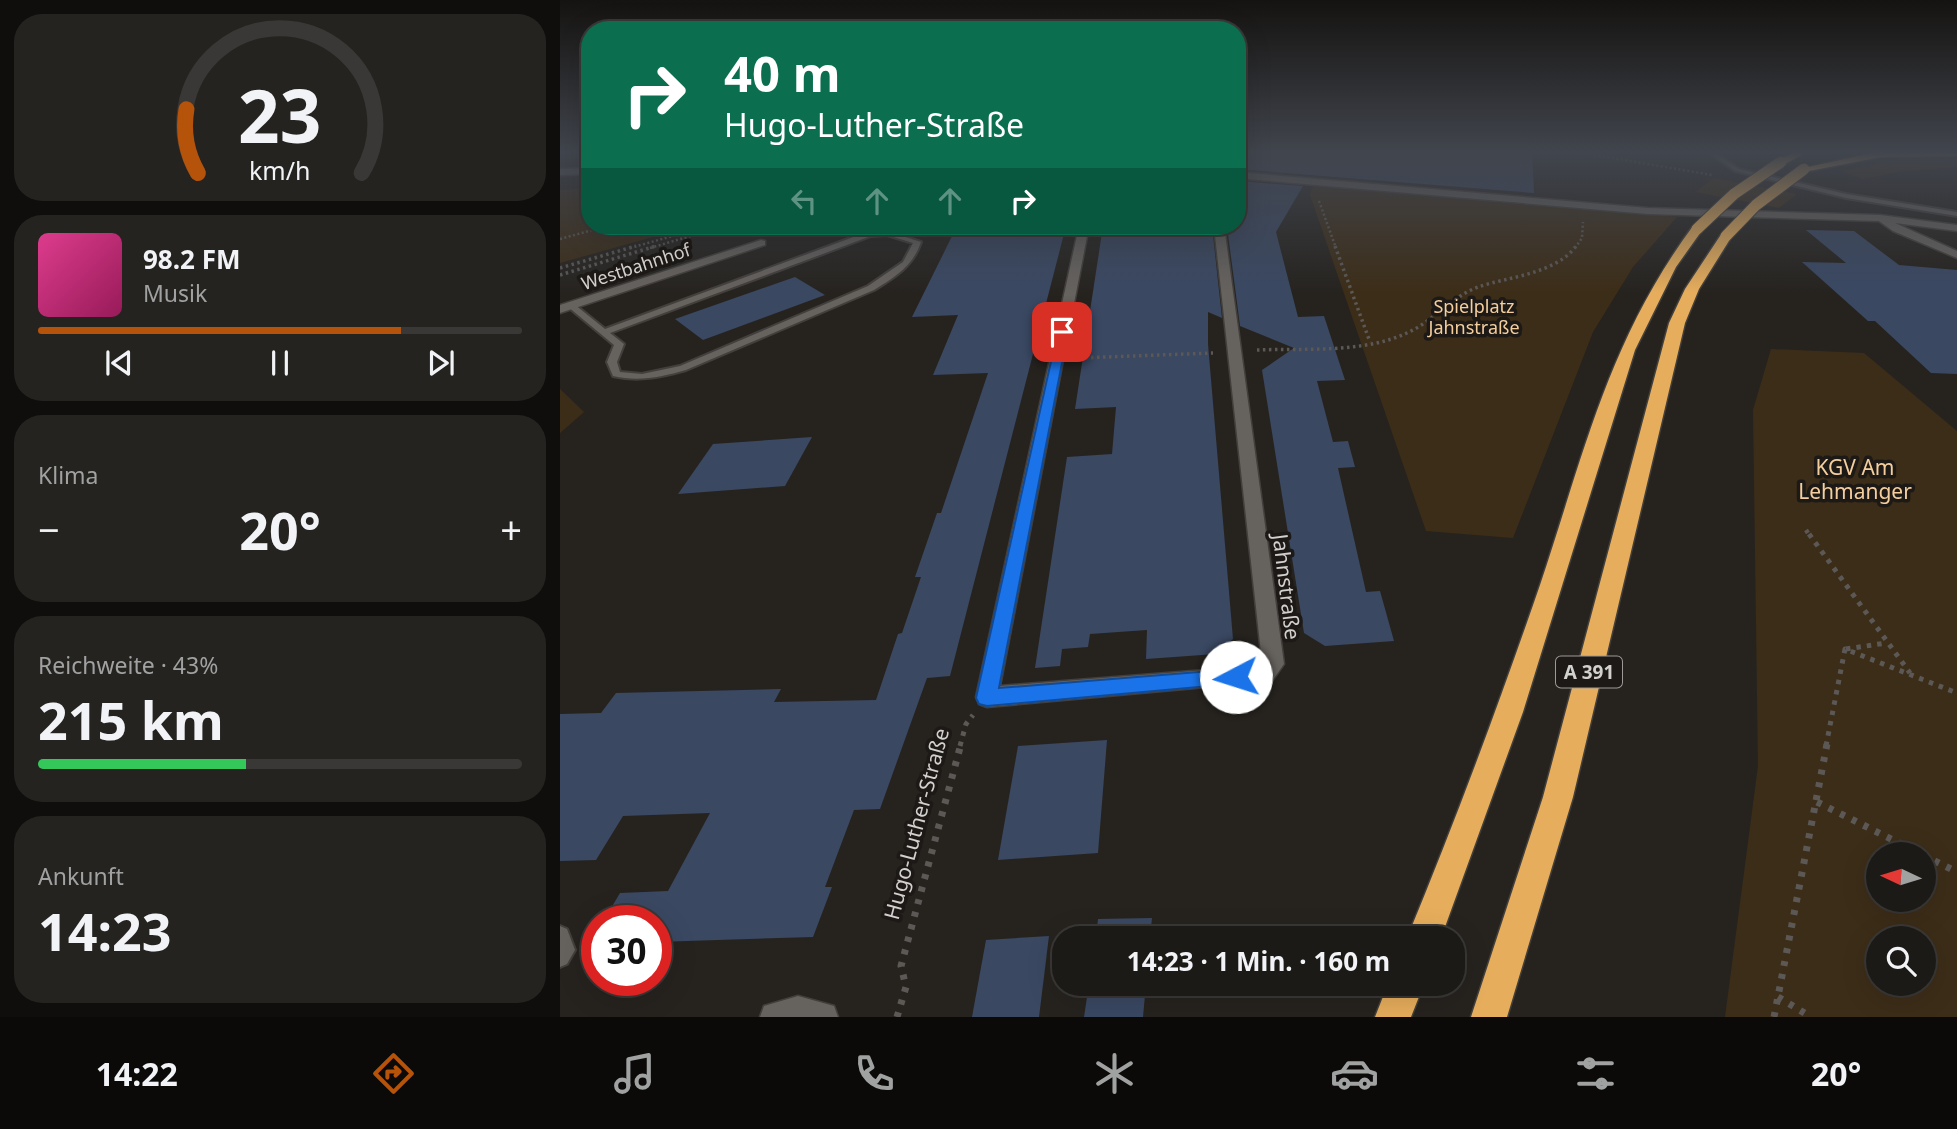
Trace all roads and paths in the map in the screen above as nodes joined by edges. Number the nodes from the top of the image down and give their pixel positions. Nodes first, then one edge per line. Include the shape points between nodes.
1 (1319, 198) edge
2 (1507, 198) edge
3 (1732, 198) edge
4 (1765, 198) edge
5 (1866, 198) edge
6 (1580, 205) junction
7 (1957, 214) edge
8 (1880, 218) junction
9 (1957, 228) edge
10 (581, 233) edge
11 (676, 235) edge
12 (694, 235) edge
13 (867, 235) edge
14 (894, 235) edge
15 (1082, 235) edge
16 (1220, 235) edge
17 (560, 239) edge
18 (761, 243) dead end
19 (1957, 254) edge
20 (560, 268) edge
21 (560, 275) edge
22 (565, 308) edge
23 (604, 332) junction
24 (1370, 342) junction
25 (1235, 351) junction
26 (1057, 359) junction
27 (1806, 530) dead end
28 (1886, 643) junction
29 (1845, 649) junction
30 (1910, 674) junction
31 (1957, 693) edge
32 (987, 698) junction
33 (1817, 802) junction
34 (1898, 842) edge
35 (1936, 861) edge
36 (1957, 872) edge
37 (1429, 926) edge
38 (560, 936) edge
39 (560, 957) edge
40 (1401, 996) edge
41 (1778, 997) junction
42 (775, 1017) edge
43 (823, 1017) edge
44 (897, 1017) edge
45 (1393, 1017) edge
46 (1489, 1017) edge
47 (1774, 1017) edge
48 (1811, 1017) edge

1 - 24 path
2 - 6 street
3 - 37 highway, A 391, bridge via 1697,229 1660,280 1623,361 1531,650
4 - 46 highway, A 391, bridge via 1727,236 1692,289 1677,323 1558,797
5 - 7 lane
6 - 8 street via 1694,214
6 - 24 path via 1585,233 1565,258 1479,286 1415,331
8 - 9 street
8 - 19 street
10 - 17 path
11 - 20 path
12 - 21 path
13 - 23 lane
14 - 23 lane via 917,242 900,271 871,288 683,368 631,378 617,374 612,362 619,344
15 - 26 street
16 - 25 street, Jahnstraße
18 - 22 street, Westbahnhof
22 - 23 lane
24 - 25 path
25 - 26 path
25 - 32 street, Jahnstraße via 1273,664 1264,675
26 - 32 street
27 - 28 path
28 - 29 path
28 - 30 path
29 - 30 path
29 - 33 path
30 - 31 path
32 - 44 path, Hugo-Luther-Straße via 966,724 901,966 905,988
33 - 34 path
33 - 41 path
35 - 36 path
38 - 39 lane via 565,950
40 - 45 highway
41 - 47 path
41 - 48 path
42 - 43 street via 798,1011

